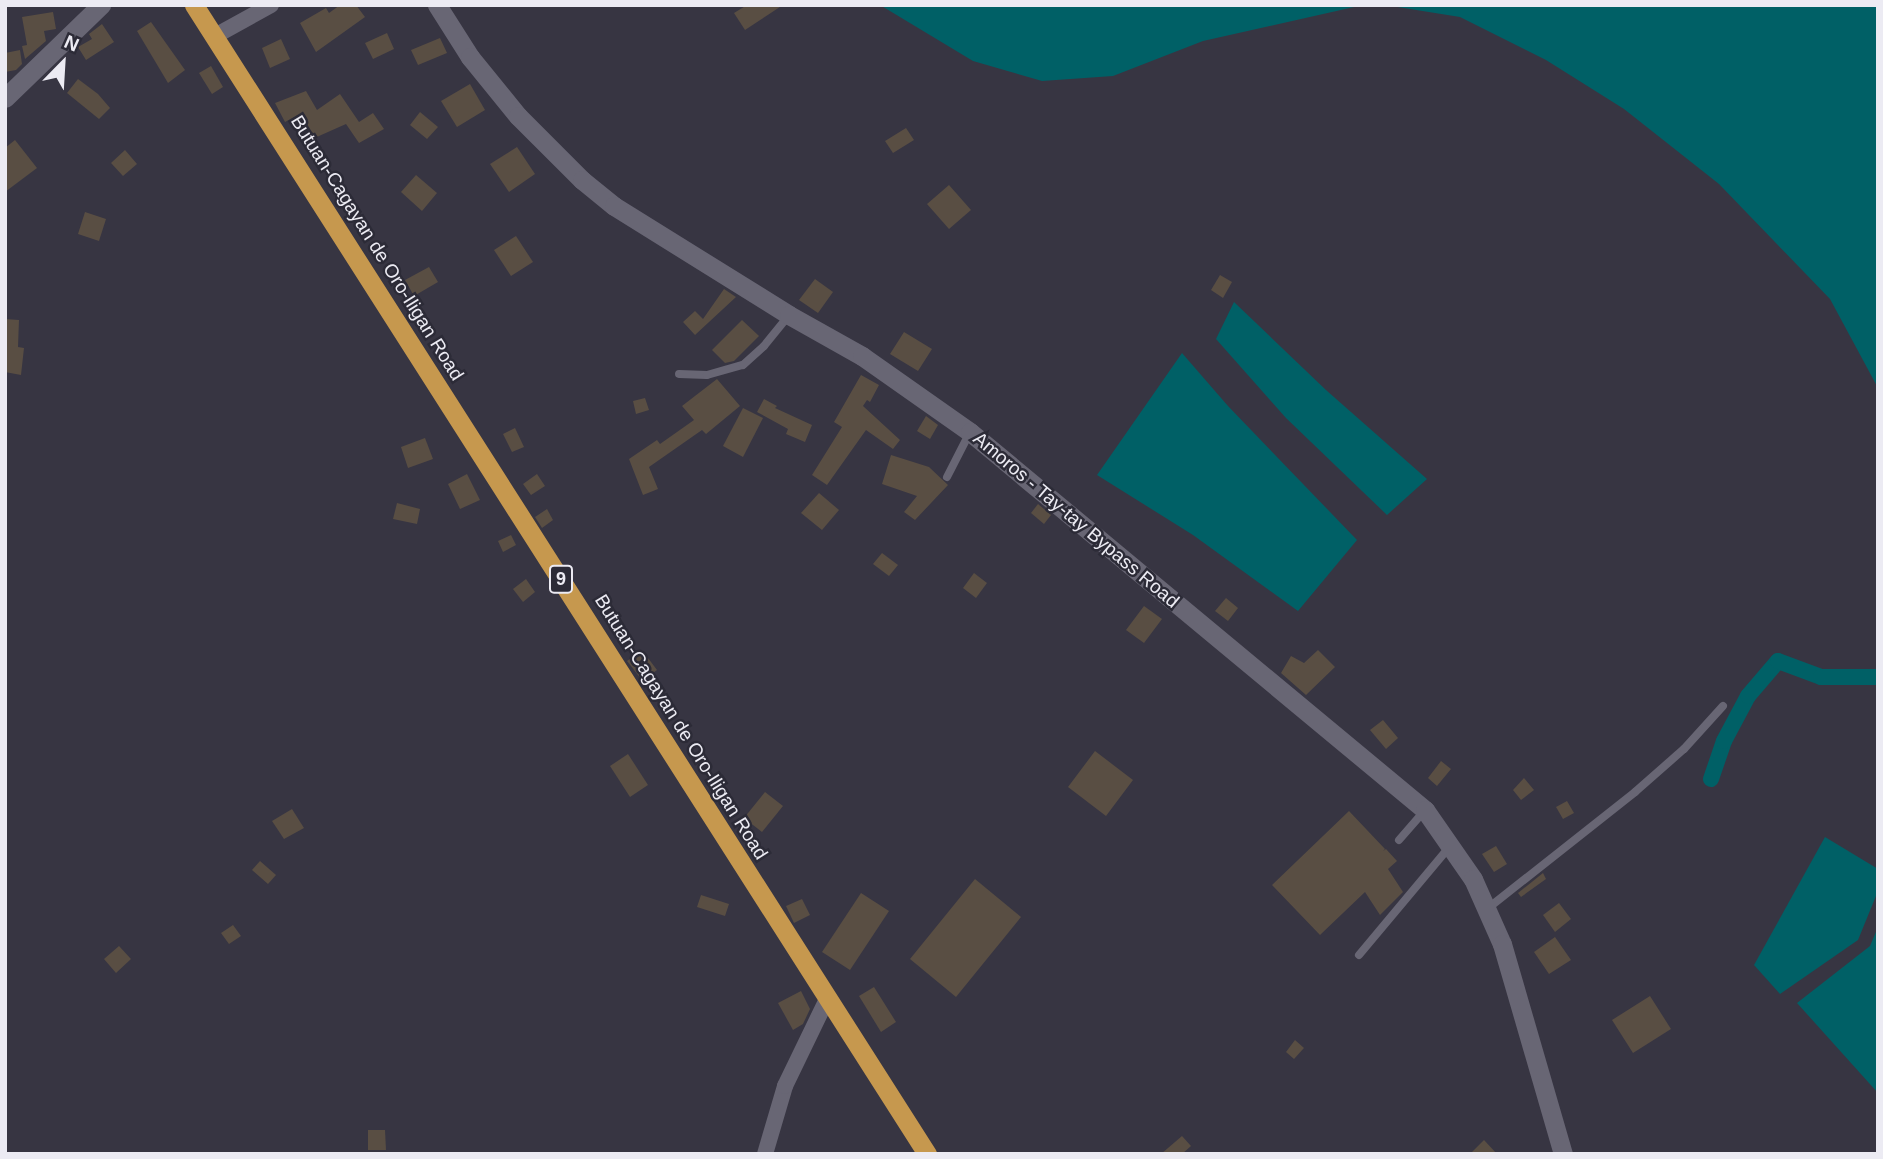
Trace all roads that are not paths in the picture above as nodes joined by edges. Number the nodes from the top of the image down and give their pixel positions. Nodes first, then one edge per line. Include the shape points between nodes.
1 (101, 5) edge
2 (194, 5) edge
3 (271, 5) edge
4 (437, 5) edge
5 (215, 36) junction
6 (5, 98) edge
7 (789, 315) junction
8 (679, 374) dead end
9 (970, 432) junction
10 (947, 477) dead end
11 (1723, 706) dead end
12 (1425, 810) junction
13 (1399, 840) dead end
14 (1452, 844) junction
15 (1487, 909) junction
16 (1359, 956) dead end
17 (827, 999) junction
18 (765, 1154) edge
19 (927, 1154) edge
20 (1563, 1154) edge

1 - 6 street
2 - 5 highway, Butuan-Cagayan de Oro-Iligan Road / 9
3 - 5 street
4 - 7 street, Amoros - Tay-tay Bypass Road via 470,57 518,116 582,180 614,206
5 - 17 highway, Butuan-Cagayan de Oro-Iligan Road / 9
7 - 8 lane via 743,365 707,375
7 - 9 street, Amoros - Tay-tay Bypass Road via 862,356
9 - 10 lane
9 - 12 street, Amoros - Tay-tay Bypass Road
11 - 15 lane via 1635,792
12 - 13 lane
12 - 14 street, Amoros - Tay-tay Bypass Road
14 - 15 street, Amoros - Tay-tay Bypass Road
14 - 16 lane
15 - 20 street, Amoros - Tay-tay Bypass Road via 1502,944
17 - 18 street via 785,1086
17 - 19 highway, Butuan-Cagayan de Oro-Iligan Road / 9

